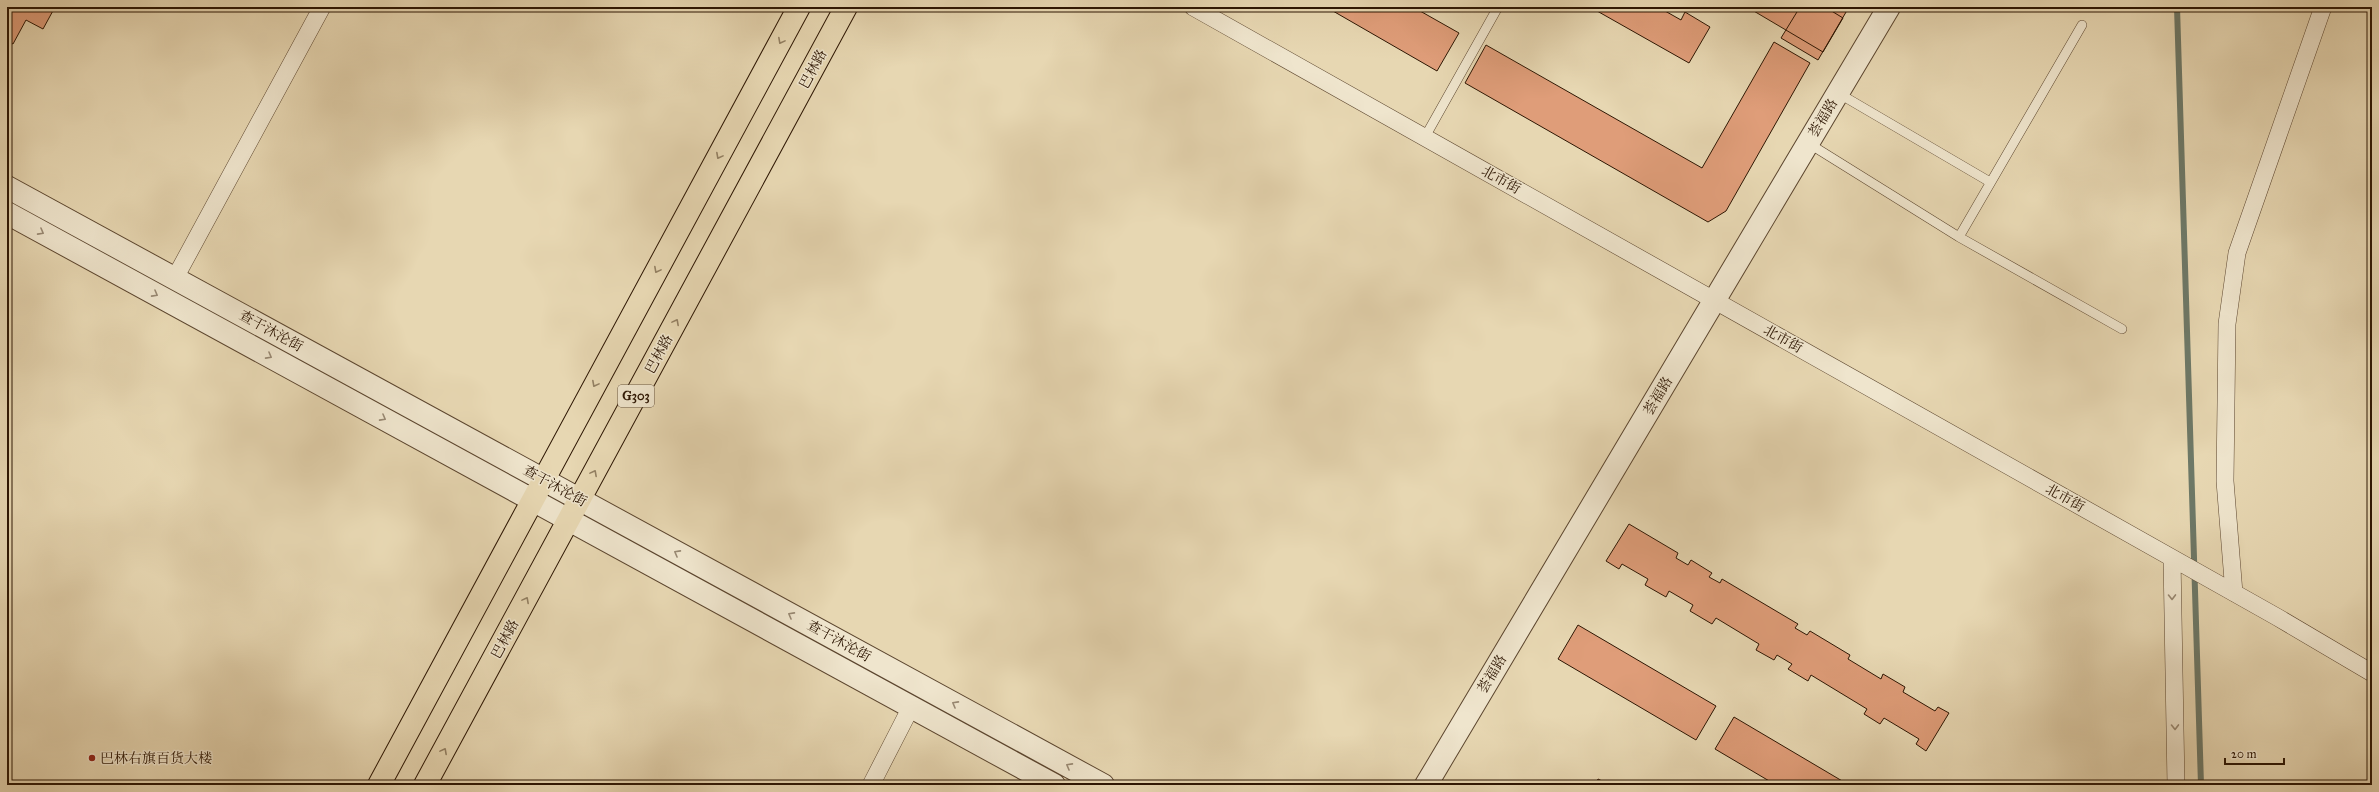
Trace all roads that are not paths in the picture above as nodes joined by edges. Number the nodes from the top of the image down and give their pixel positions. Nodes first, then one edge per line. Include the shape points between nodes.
1 (322, 7) edge
2 (799, 7) edge
3 (846, 7) edge
4 (1193, 7) edge
5 (1498, 7) edge
6 (1889, 7) edge
7 (2323, 7) edge
8 (2082, 25) dead end
9 (1838, 93) junction
10 (1425, 137) junction
11 (1808, 143) junction
12 (1990, 182) junction
13 (7, 187) edge
14 (7, 213) edge
15 (1959, 237) junction
16 (175, 278) junction
17 (1715, 300) junction
18 (2122, 329) dead end
19 (544, 480) junction
20 (533, 500) junction
21 (580, 500) junction
22 (569, 520) junction
23 (2172, 558) junction
24 (2234, 593) junction
25 (2372, 673) edge
26 (911, 707) junction
27 (378, 785) edge
28 (425, 785) edge
29 (871, 785) edge
30 (1054, 785) edge
31 (1103, 785) edge
32 (1426, 785) edge
33 (2176, 785) edge

1 - 16 street
2 -> 19 main road, G303
21 -> 3 main road, 巴林路 / G303
4 - 10 street, 北市街
5 - 10 lane
6 - 9 street, 荟福路
7 - 24 street via 2237,253 2227,324 2225,481
8 - 12 lane
9 - 11 street, 荟福路
9 - 12 lane
10 - 17 street, 北市街
11 - 15 lane
11 - 17 street, 荟福路
12 - 15 lane
13 - 16 street, 查干沐沦街
14 -> 20 street, 查干沐沦街
15 - 18 lane
16 - 19 street, 查干沐沦街
17 - 23 street, 北市街
17 - 32 street, 荟福路
19 - 20 main road, G303
19 - 21 street, 查干沐沦街
20 - 22 street, 查干沐沦街
20 - 27 main road, G303
21 - 22 main road, 巴林路 / G303
31 -> 21 street, 查干沐沦街
22 - 26 street, 查干沐沦街
28 -> 22 main road, 巴林路 / G303
23 - 24 street, 北市街
23 -> 33 street
24 - 25 street, 北市街
26 - 29 street
26 - 30 street, 查干沐沦街

